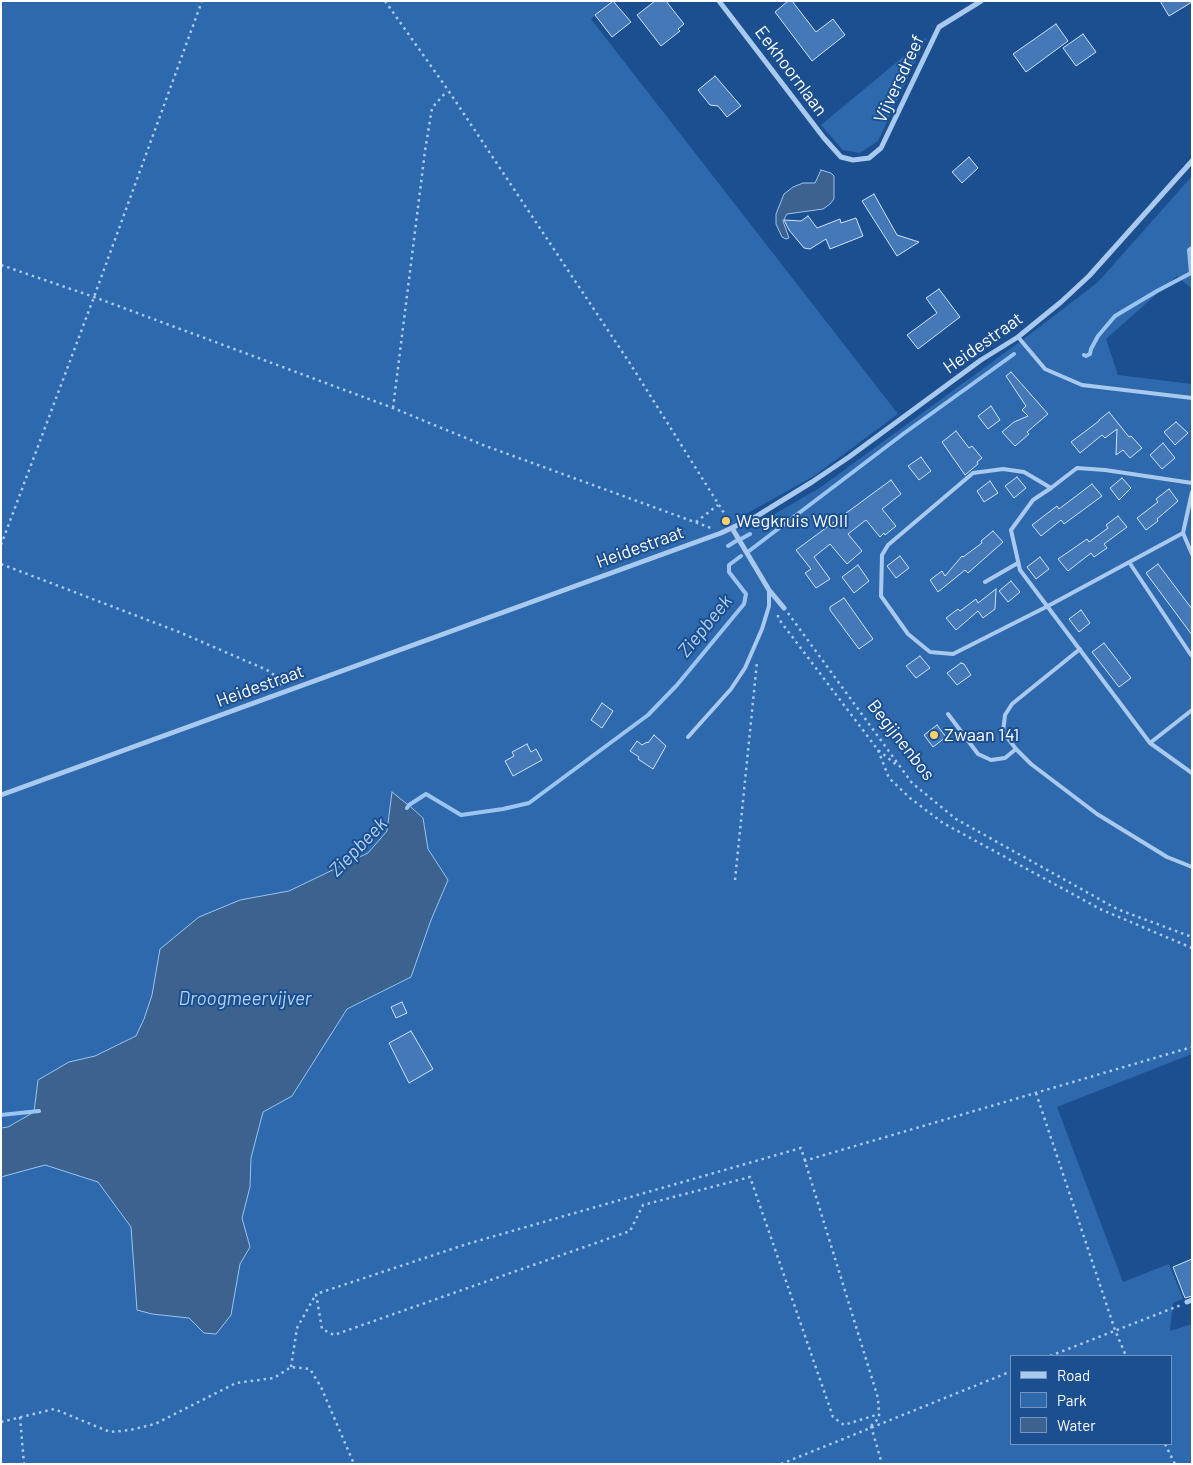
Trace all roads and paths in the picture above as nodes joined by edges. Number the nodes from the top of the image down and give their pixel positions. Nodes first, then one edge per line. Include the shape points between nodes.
1 (202, 1) edge
2 (385, 1) edge
3 (719, 1) edge
4 (981, 1) edge
5 (448, 90) junction
6 (841, 157) joint
7 (1192, 161) edge
8 (1, 265) edge
9 (94, 297) junction
10 (1018, 337) junction
11 (1192, 398) edge
12 (393, 408) junction
13 (1192, 483) edge
14 (1052, 488) junction
15 (1192, 492) edge
16 (719, 504) junction
17 (696, 522) junction
18 (713, 528) dead end
19 (732, 528) junction
20 (1183, 534) junction
21 (1, 545) edge
22 (1192, 554) edge
23 (1129, 562) junction
24 (1018, 563) junction
25 (1, 564) edge
26 (985, 582) dead end
27 (769, 590) junction
28 (777, 599) junction
29 (1048, 606) junction
30 (784, 608) joint
31 (1080, 649) junction
32 (1191, 655) edge
33 (758, 656) dead end
34 (283, 692) junction
35 (1192, 710) edge
36 (948, 714) dead end
37 (688, 737) dead end
38 (1150, 743) junction
39 (1016, 749) junction
40 (878, 750) junction
41 (901, 768) junction
42 (1192, 773) edge
43 (1, 795) edge
44 (1192, 867) edge
45 (736, 880) dead end
46 (1192, 938) edge
47 (1192, 948) edge
48 (1192, 1047) edge
49 (1036, 1093) junction
50 (804, 1162) junction
51 (316, 1294) junction
52 (1189, 1301) edge
53 (1115, 1330) junction
54 (1052, 1355) edge
55 (1126, 1355) edge
56 (291, 1367) junction
57 (1010, 1372) edge
58 (879, 1414) junction
59 (20, 1417) junction
60 (1, 1422) edge
61 (871, 1426) junction
62 (1166, 1445) edge
63 (24, 1464) edge
64 (354, 1464) edge
65 (780, 1464) edge
66 (882, 1464) edge
67 (1175, 1464) edge

1 - 9 path
2 - 5 path
3 - 6 street, Eekhoornlaan
4 - 6 street, Vijversdreef via 938,28 881,148 869,158 853,160
5 - 12 path via 432,108
5 - 16 path
7 - 10 street, Heidestraat via 1089,276
8 - 9 path
9 - 12 path
9 - 21 path
10 - 11 lane via 1045,369 1082,385
10 - 19 street, Heidestraat via 812,482
12 - 17 path via 483,445
13 - 14 lane via 1077,468
14 - 24 lane via 1033,500 1011,530
14 - 29 lane via 1024,472 1002,469 972,473 888,545 882,555 881,596 908,634 930,652 952,654
15 - 20 lane
16 - 17 path
16 - 19 path
17 - 18 path
19 - 27 street
19 - 34 street, Heidestraat
20 - 22 lane
20 - 23 lane
23 - 29 lane
23 - 32 lane
24 - 26 lane
24 - 29 lane
25 - 34 path via 179,632 267,670 278,678
27 - 28 street
27 - 37 lane via 769,606 762,629 745,668 731,689
28 - 30 street
28 - 40 path via 778,618
29 - 31 lane
30 - 41 path, Begijnenbos
31 - 38 lane
31 - 39 lane via 1012,704 1005,715 1003,732
33 - 45 path
34 - 43 street, Heidestraat
35 - 38 lane
36 - 39 lane via 978,754 991,760 1005,758
38 - 42 lane
39 - 44 lane via 1096,814
40 - 41 path
40 - 47 path via 889,778 943,823 1100,908
41 - 46 path, Begijnenbos via 912,783 956,819 1117,909
48 - 49 path
49 - 50 path
49 - 53 path
50 - 51 path via 801,1148 467,1244
50 - 58 path via 878,1398
51 - 56 path via 297,1328
51 - 58 path via 322,1329 334,1335 630,1232 643,1205 750,1177 833,1417 844,1426
52 - 53 path
53 - 54 path
53 - 55 path
56 - 59 path via 274,1378 236,1383 155,1424 110,1432 54,1409
56 - 64 path via 310,1369
57 - 61 path
58 - 61 path
59 - 60 path
59 - 63 path
61 - 65 path
61 - 66 path
62 - 67 path

